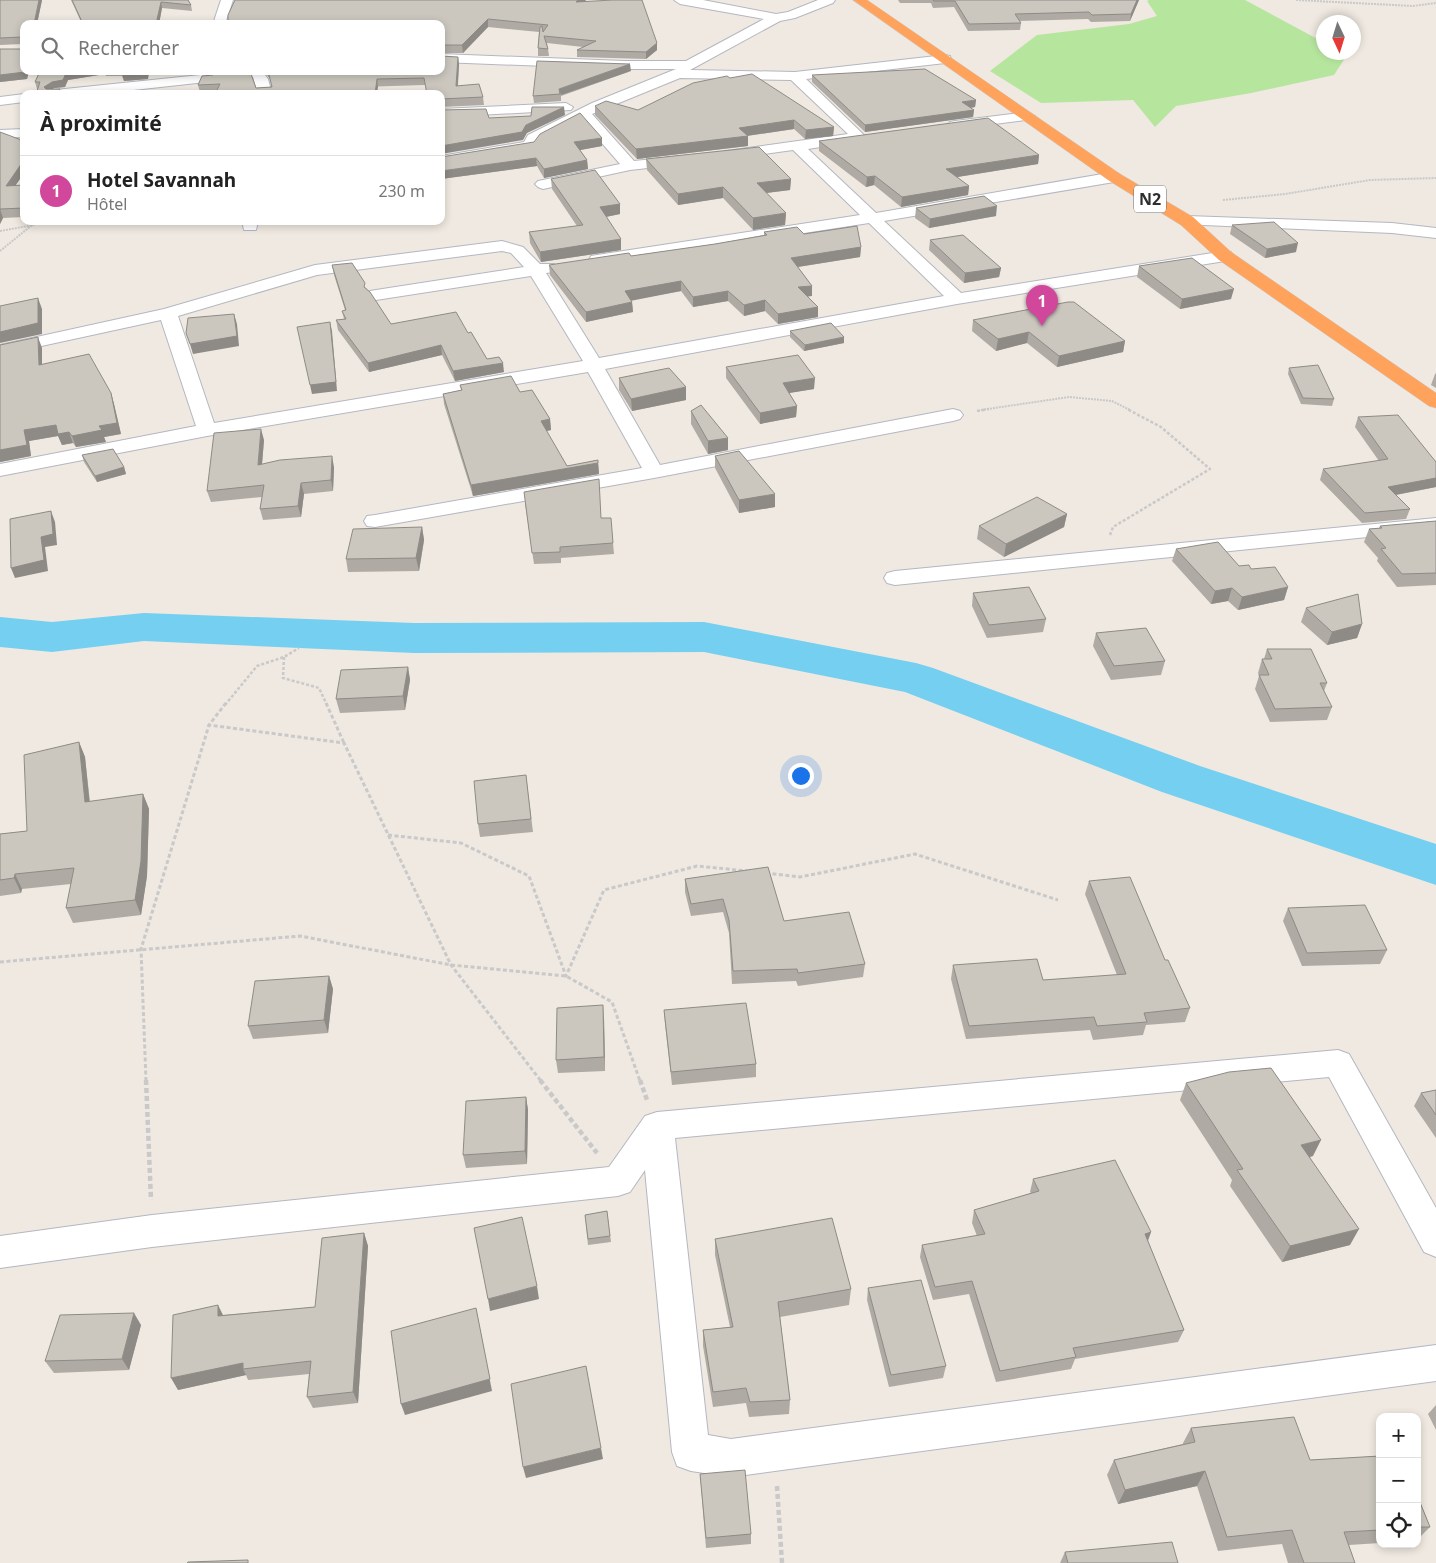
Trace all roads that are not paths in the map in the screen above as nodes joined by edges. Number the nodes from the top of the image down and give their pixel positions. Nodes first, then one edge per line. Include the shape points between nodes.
1 (227, 0) edge
2 (680, 0) edge
3 (829, 0) edge
4 (859, 0) edge
5 (776, 18) junction
6 (220, 20) edge
7 (445, 58) edge
8 (945, 59) junction
9 (683, 69) junction
10 (219, 75) edge
11 (258, 75) edge
12 (794, 76) junction
13 (210, 78) junction
14 (94, 90) edge
15 (190, 90) edge
16 (264, 90) edge
17 (20, 98) edge
18 (0, 101) edge
19 (597, 106) junction
20 (445, 113) edge
21 (583, 113) junction
22 (1028, 116) junction
23 (943, 126) edge
24 (20, 133) edge
25 (0, 134) edge
26 (878, 135) edge
27 (859, 137) junction
28 (798, 146) junction
29 (445, 159) edge
30 (630, 166) junction
31 (1114, 177) junction
32 (543, 184) dead end
33 (872, 218) junction
34 (1186, 220) junction
35 (1436, 234) edge
36 (1226, 256) junction
37 (585, 262) edge
38 (566, 265) edge
39 (536, 270) junction
40 (376, 295) dead end
41 (957, 299) junction
42 (168, 313) junction
43 (0, 350) edge
44 (594, 365) junction
45 (1436, 402) edge
46 (953, 416) road end
47 (207, 430) junction
48 (0, 470) edge
49 (654, 472) junction
50 (375, 521) dead end
51 (1436, 524) edge
52 (895, 578) dead end
53 (657, 1126) junction
54 (1436, 1241) edge
55 (0, 1252) edge
56 (1436, 1363) edge

1 - 6 street
2 - 5 street
3 - 5 street
4 - 8 highway, N2
5 - 9 street
7 - 9 street
8 - 12 street
8 - 22 highway, N2
9 - 12 street
9 - 19 street
10 - 13 street
11 - 16 street
12 - 27 street
13 - 14 street
13 - 15 street
17 - 18 street
19 - 20 street
19 - 21 street
21 - 29 street via 534,138 529,145
21 - 30 street
22 - 23 street
22 - 31 highway, N2
24 - 25 street
26 - 27 street
27 - 28 street
28 - 30 street
28 - 33 street
30 - 32 street
31 - 33 street
31 - 34 highway, N2
33 - 37 street
33 - 41 street
34 - 35 street via 1392,228
34 - 36 highway, N2
36 - 41 street
36 - 45 highway, N2
38 - 39 street
39 - 40 street
39 - 42 street via 517,250 502,246 472,249 314,270
39 - 44 street
41 - 44 street
42 - 43 street
42 - 47 street
44 - 47 street
44 - 49 street
46 - 49 street
47 - 48 street
49 - 50 street
51 - 52 street
53 - 54 street via 1338,1062
53 - 55 street via 618,1181 152,1231
53 - 56 street via 691,1452 731,1458

